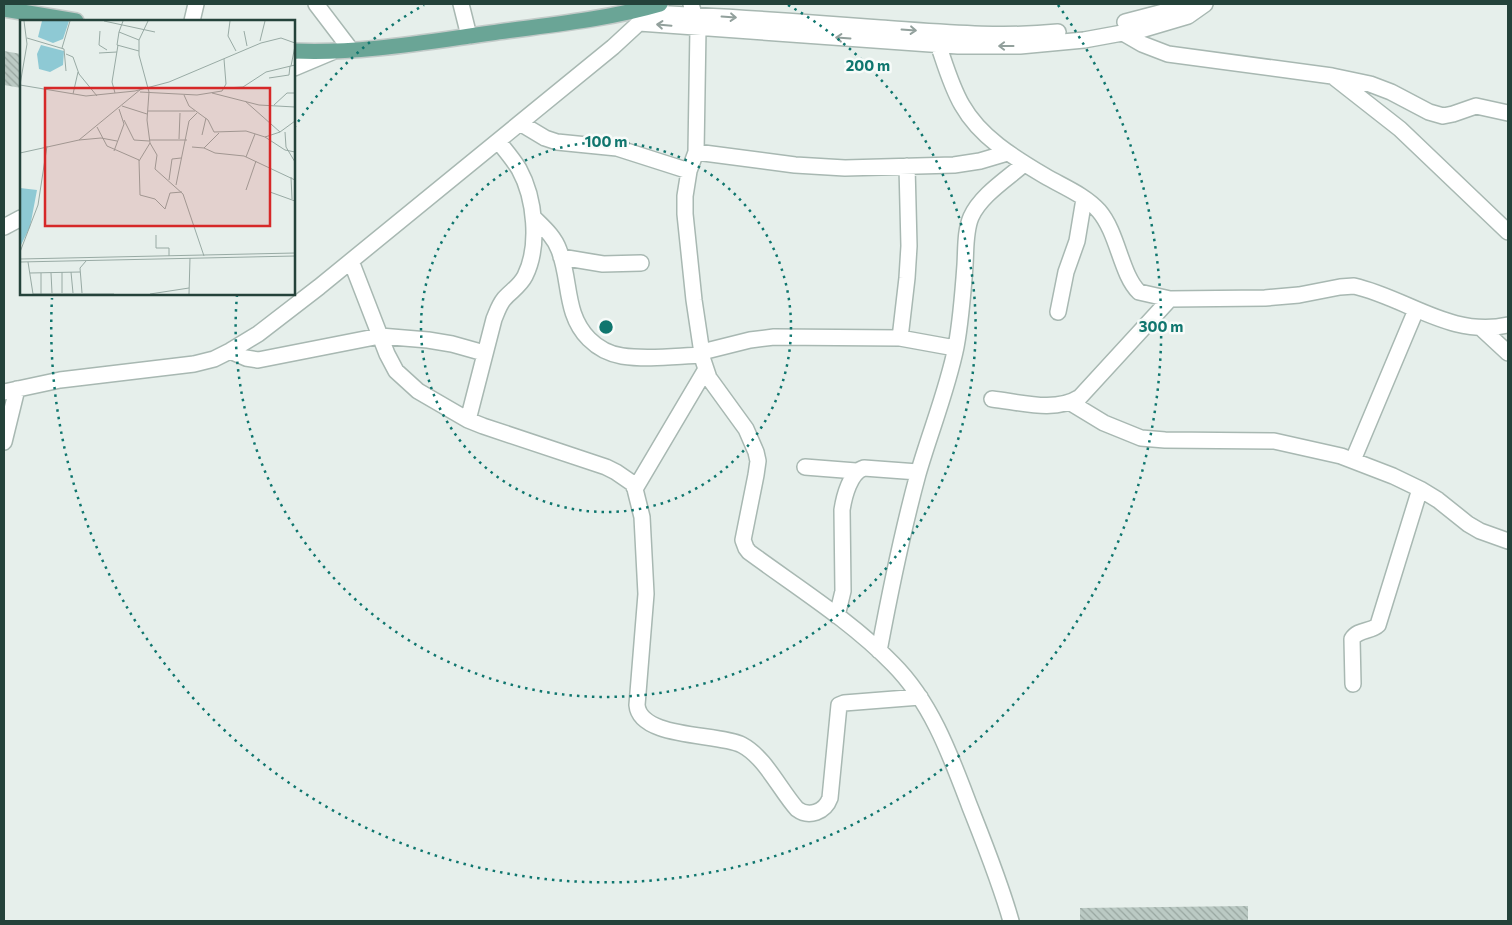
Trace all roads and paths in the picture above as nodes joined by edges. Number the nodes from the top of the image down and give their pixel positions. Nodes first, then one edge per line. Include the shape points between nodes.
1 (196, 4) edge
2 (316, 4) edge
3 (461, 4) edge
4 (1184, 4) edge
5 (1205, 4) edge
6 (4, 9) edge
7 (648, 12) edge
8 (695, 15) edge
9 (70, 20) edge
10 (192, 20) edge
11 (776, 27) junction
12 (1123, 33) junction
13 (469, 36) junction
14 (938, 44) junction
15 (351, 50) junction
16 (295, 52) edge
17 (332, 52) junction
18 (295, 68) edge
19 (1332, 76) junction
20 (1508, 113) edge
21 (520, 123) junction
22 (498, 141) junction
23 (696, 152) junction
24 (1007, 153) junction
25 (1024, 164) junction
26 (907, 166) junction
27 (689, 171) junction
28 (1084, 199) junction
29 (20, 210) edge
30 (4, 217) edge
31 (533, 217) junction
32 (20, 219) edge
33 (4, 227) edge
34 (1508, 232) edge
35 (561, 257) junction
36 (351, 261) junction
37 (641, 263) dead end
38 (1170, 299) junction
39 (1416, 310) junction
40 (1058, 312) dead end
41 (1508, 326) edge
42 (1481, 328) junction
43 (380, 336) junction
44 (900, 338) junction
45 (955, 348) junction
46 (230, 351) junction
47 (484, 353) junction
48 (1508, 353) edge
49 (703, 359) junction
50 (10, 390) edge
51 (992, 399) dead end
52 (1071, 403) junction
53 (468, 420) junction
54 (4, 442) edge
55 (1353, 460) junction
56 (805, 467) dead end
57 (856, 471) junction
58 (918, 472) junction
59 (1420, 488) junction
60 (636, 489) junction
61 (1508, 541) edge
62 (837, 616) junction
63 (879, 651) junction
64 (1353, 684) dead end
65 (920, 697) junction
66 (1011, 921) edge

1 - 10 street
2 - 15 street
3 - 13 street
11 -> 4 street via 1024,34 1100,27 1141,19
5 - 12 street via 1188,16
6 - 9 main road
7 - 8 street
7 - 13 main road
7 - 21 street via 613,47
8 - 11 street
8 - 23 street
14 -> 11 street
12 -> 14 street via 1020,46
12 - 19 street via 1168,54
13 - 15 main road
14 - 24 street via 961,104 979,129
15 - 17 main road
16 - 17 main road
17 - 18 street
19 - 20 street via 1380,87 1437,115 1448,116 1476,106
19 - 34 street via 1400,129
21 - 22 street
21 - 27 street via 557,142 617,148
22 - 31 street via 519,170
22 - 36 street
23 - 26 street via 818,167
23 - 27 street
24 - 25 street
24 - 26 street via 967,163
25 - 28 street
25 - 45 street via 981,201 970,219 961,319
26 - 44 street via 907,278
27 - 49 street via 685,214
28 - 38 street via 1106,222 1134,288 1146,295
28 - 40 street via 1077,241 1066,272
29 - 30 street
31 - 35 street via 556,242
31 - 47 street via 534,243 528,271 501,304
32 - 33 street
35 - 37 street via 603,264
35 - 49 street via 571,311 581,331 596,347 621,356
36 - 43 street
36 - 46 street via 258,334
38 - 39 street via 1286,297 1354,286
38 - 52 street
39 - 42 street via 1458,325
39 - 55 street
41 - 42 street
42 - 48 street
43 - 46 street via 258,360
43 - 47 street via 428,340
43 - 53 street via 391,363 404,380
44 - 45 street
44 - 49 street via 774,337 750,340
45 - 58 street
46 - 50 street via 194,364 60,380
47 - 53 street
49 - 60 street
49 - 62 street via 716,390 746,429 756,452 758,462 744,533 746,548
50 - 54 street
51 - 52 street via 1044,405
52 - 55 street via 1104,423 1142,438 1274,441
53 - 60 street via 606,467 624,477
55 - 59 street
56 - 57 street
57 - 58 street via 864,468
57 - 62 street via 842,510 844,591
58 - 63 street via 897,556
59 - 61 street via 1468,524
59 - 64 street via 1378,625 1352,639
60 - 65 street via 642,517 646,594 637,705 638,713 646,720 671,731 744,746 759,758 797,809 810,814 822,809 830,798 839,705
62 - 63 street
63 - 65 street via 894,664
65 - 66 street via 951,756

